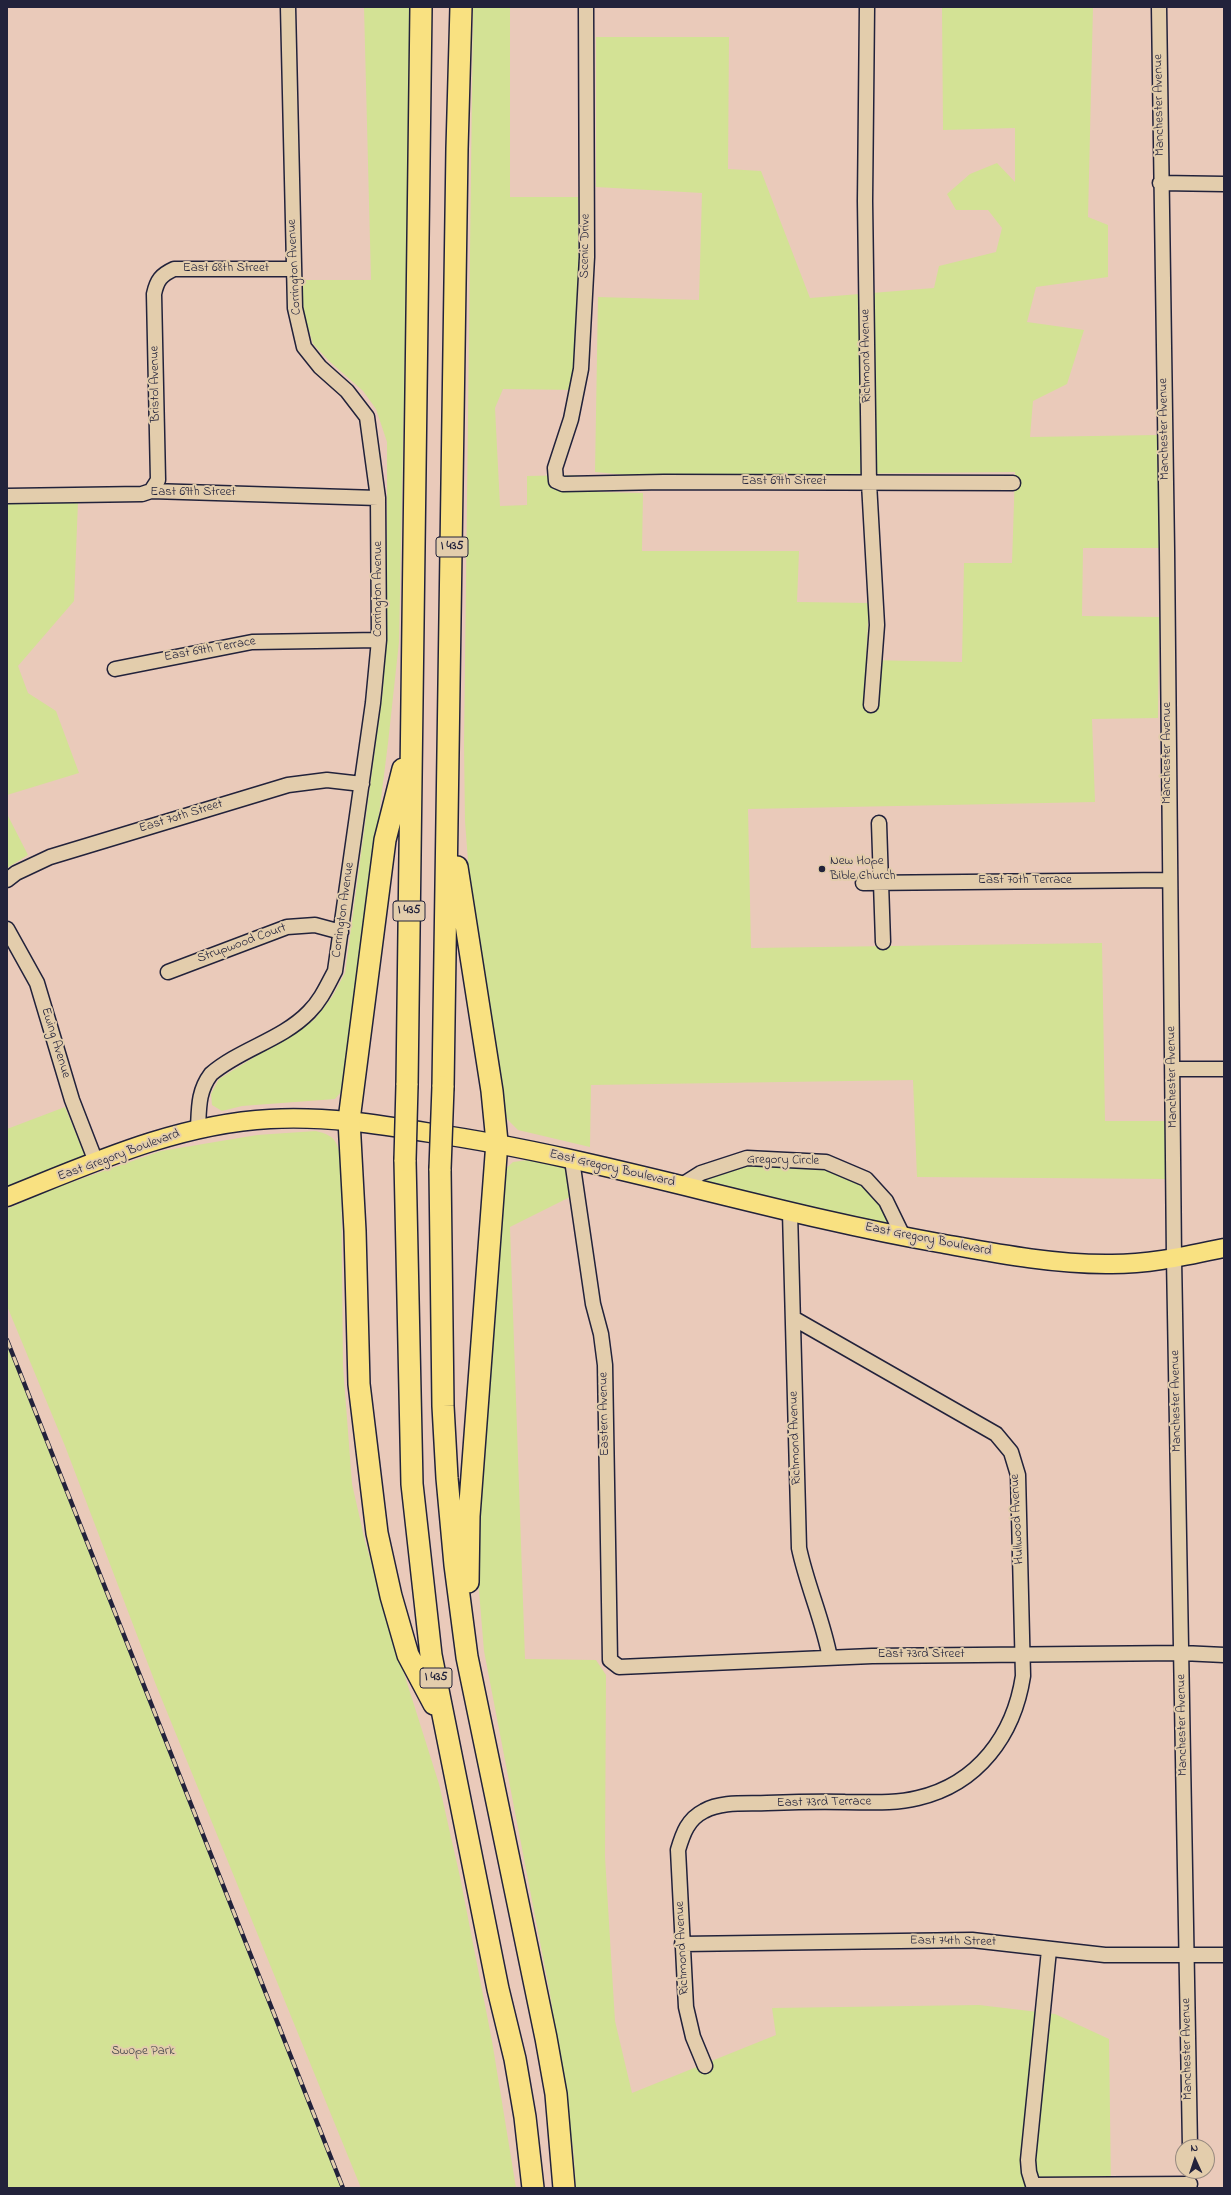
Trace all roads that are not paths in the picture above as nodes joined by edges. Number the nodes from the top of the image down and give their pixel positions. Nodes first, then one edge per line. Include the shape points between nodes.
1 (288, 7) edge
2 (421, 7) edge
3 (461, 7) edge
4 (586, 7) edge
5 (867, 7) edge
6 (1159, 7) edge
7 (1160, 183) junction
8 (1224, 184) edge
9 (293, 269) junction
10 (161, 277) joint
11 (556, 481) joint
12 (1013, 482) dead end
13 (869, 483) junction
14 (151, 491) junction
15 (7, 496) edge
16 (378, 498) junction
17 (379, 640) junction
18 (115, 668) dead end
19 (871, 705) dead end
20 (412, 738) junction
21 (362, 784) junction
22 (448, 813) junction
23 (879, 823) dead end
24 (7, 880) edge
25 (1169, 880) junction
26 (881, 882) junction
27 (863, 883) dead end
28 (7, 929) edge
29 (341, 932) junction
30 (883, 942) dead end
31 (168, 972) dead end
32 (1173, 1069) junction
33 (1224, 1069) edge
34 (348, 1120) junction
35 (198, 1129) junction
36 (497, 1142) junction
37 (572, 1160) junction
38 (96, 1162) junction
39 (682, 1185) junction
40 (7, 1197) edge
41 (790, 1212) junction
42 (903, 1236) junction
43 (1224, 1248) edge
44 (1174, 1258) junction
45 (793, 1318) junction
46 (1182, 1653) junction
47 (1023, 1655) junction
48 (1224, 1655) edge
49 (467, 1657) junction
50 (830, 1658) junction
51 (619, 1667) joint
52 (444, 1722) junction
53 (966, 1777) joint
54 (686, 1828) joint
55 (682, 1944) junction
56 (1049, 1950) junction
57 (1186, 1955) junction
58 (1224, 1955) edge
59 (705, 2066) dead end
60 (1190, 2139) edge
61 (1190, 2181) edge
62 (533, 2188) edge
63 (564, 2188) edge

1 - 9 street, Corrington Avenue
2 - 20 highway, I 435
3 - 22 highway, I 435
4 - 11 street, Scenic Drive via 587,257 581,369 571,419 555,468
5 - 13 street, Richmond Avenue via 865,201
6 - 7 street, Manchester Avenue
7 - 8 street
7 - 25 street, Manchester Avenue via 1167,550
9 - 10 street, East 68th Street via 174,269
9 - 16 street, Corrington Avenue via 295,308 304,347 320,367 351,395 367,417
10 - 14 street, Bristol Avenue via 157,281 154,294 158,480
11 - 13 street, East 69th Street via 562,484
12 - 13 street, East 69th Street
13 - 19 street, Richmond Avenue via 877,625
14 - 15 street, East 69th Street via 142,494
14 - 16 street, East 69th Street
16 - 17 street, Corrington Avenue
17 - 18 street, East 69th Terrace via 252,642
17 - 21 street, Corrington Avenue via 374,703
20 - 34 highway via 385,840
20 - 52 highway, I 435, bridge via 405,1160 412,1484 431,1655
21 - 24 street, East 70th Street via 327,780 288,785 50,857
21 - 29 street, Corrington Avenue
22 - 36 highway via 491,1084
22 - 49 highway, I 435, bridge via 444,1087 440,1169 443,1406 446,1470
23 - 26 street
25 - 26 street, East 70th Terrace
25 - 32 street, Manchester Avenue
26 - 27 street, East 70th Terrace
26 - 30 street
28 - 38 street, Ewing Avenue via 37,983 72,1100
29 - 31 street, Strupwood Court via 315,925 287,927
29 - 35 street, Corrington Avenue via 335,971 320,999 295,1024 211,1074 200,1095
32 - 33 street
32 - 44 street, Manchester Avenue
34 - 35 main road, East Gregory Boulevard via 308,1117 267,1119
34 - 36 main road, East Gregory Boulevard
34 - 52 highway via 355,1231 359,1384 377,1533 408,1655
35 - 38 main road, East Gregory Boulevard via 154,1140
36 - 37 main road, East Gregory Boulevard
36 - 49 highway via 469,1516
37 - 39 main road, East Gregory Boulevard
37 - 51 street, Eastern Avenue via 605,1365 610,1660
38 - 40 main road, East Gregory Boulevard
39 - 41 main road, East Gregory Boulevard
39 - 42 street, Gregory Circle via 701,1173 747,1158 826,1162 866,1179 886,1201
41 - 42 main road, East Gregory Boulevard
41 - 45 street, Richmond Avenue
42 - 44 main road, East Gregory Boulevard via 1048,1262 1109,1265
43 - 44 main road, East Gregory Boulevard
44 - 46 street, Manchester Avenue
45 - 47 street, Hullwood Avenue via 996,1434 1011,1452 1018,1475
45 - 50 street, Richmond Avenue via 799,1548 805,1578 824,1630
46 - 47 street, East 73rd Street
46 - 48 street, East 73rd Street
46 - 57 street, Manchester Avenue
47 - 50 street, East 73rd Street
47 - 53 street, Hullwood Avenue via 1020,1695 1013,1718 1004,1735 980,1765
49 - 63 highway, I 435 via 546,2038 556,2094
50 - 51 street, East 73rd Street
52 - 62 highway, I 435 via 498,1989 515,2059
53 - 54 street, East 73rd Terrace via 945,1789 918,1798 894,1802 813,1801 721,1806 705,1810
54 - 55 street, Richmond Avenue via 678,1850
55 - 56 street, East 74th Street via 972,1940 1004,1942
55 - 59 street, Richmond Avenue via 686,2007 693,2037
56 - 57 street, East 74th Street via 1105,1955
56 - 61 street via 1028,2160 1033,2185
57 - 58 street, East 74th Street
57 - 60 street, Manchester Avenue

